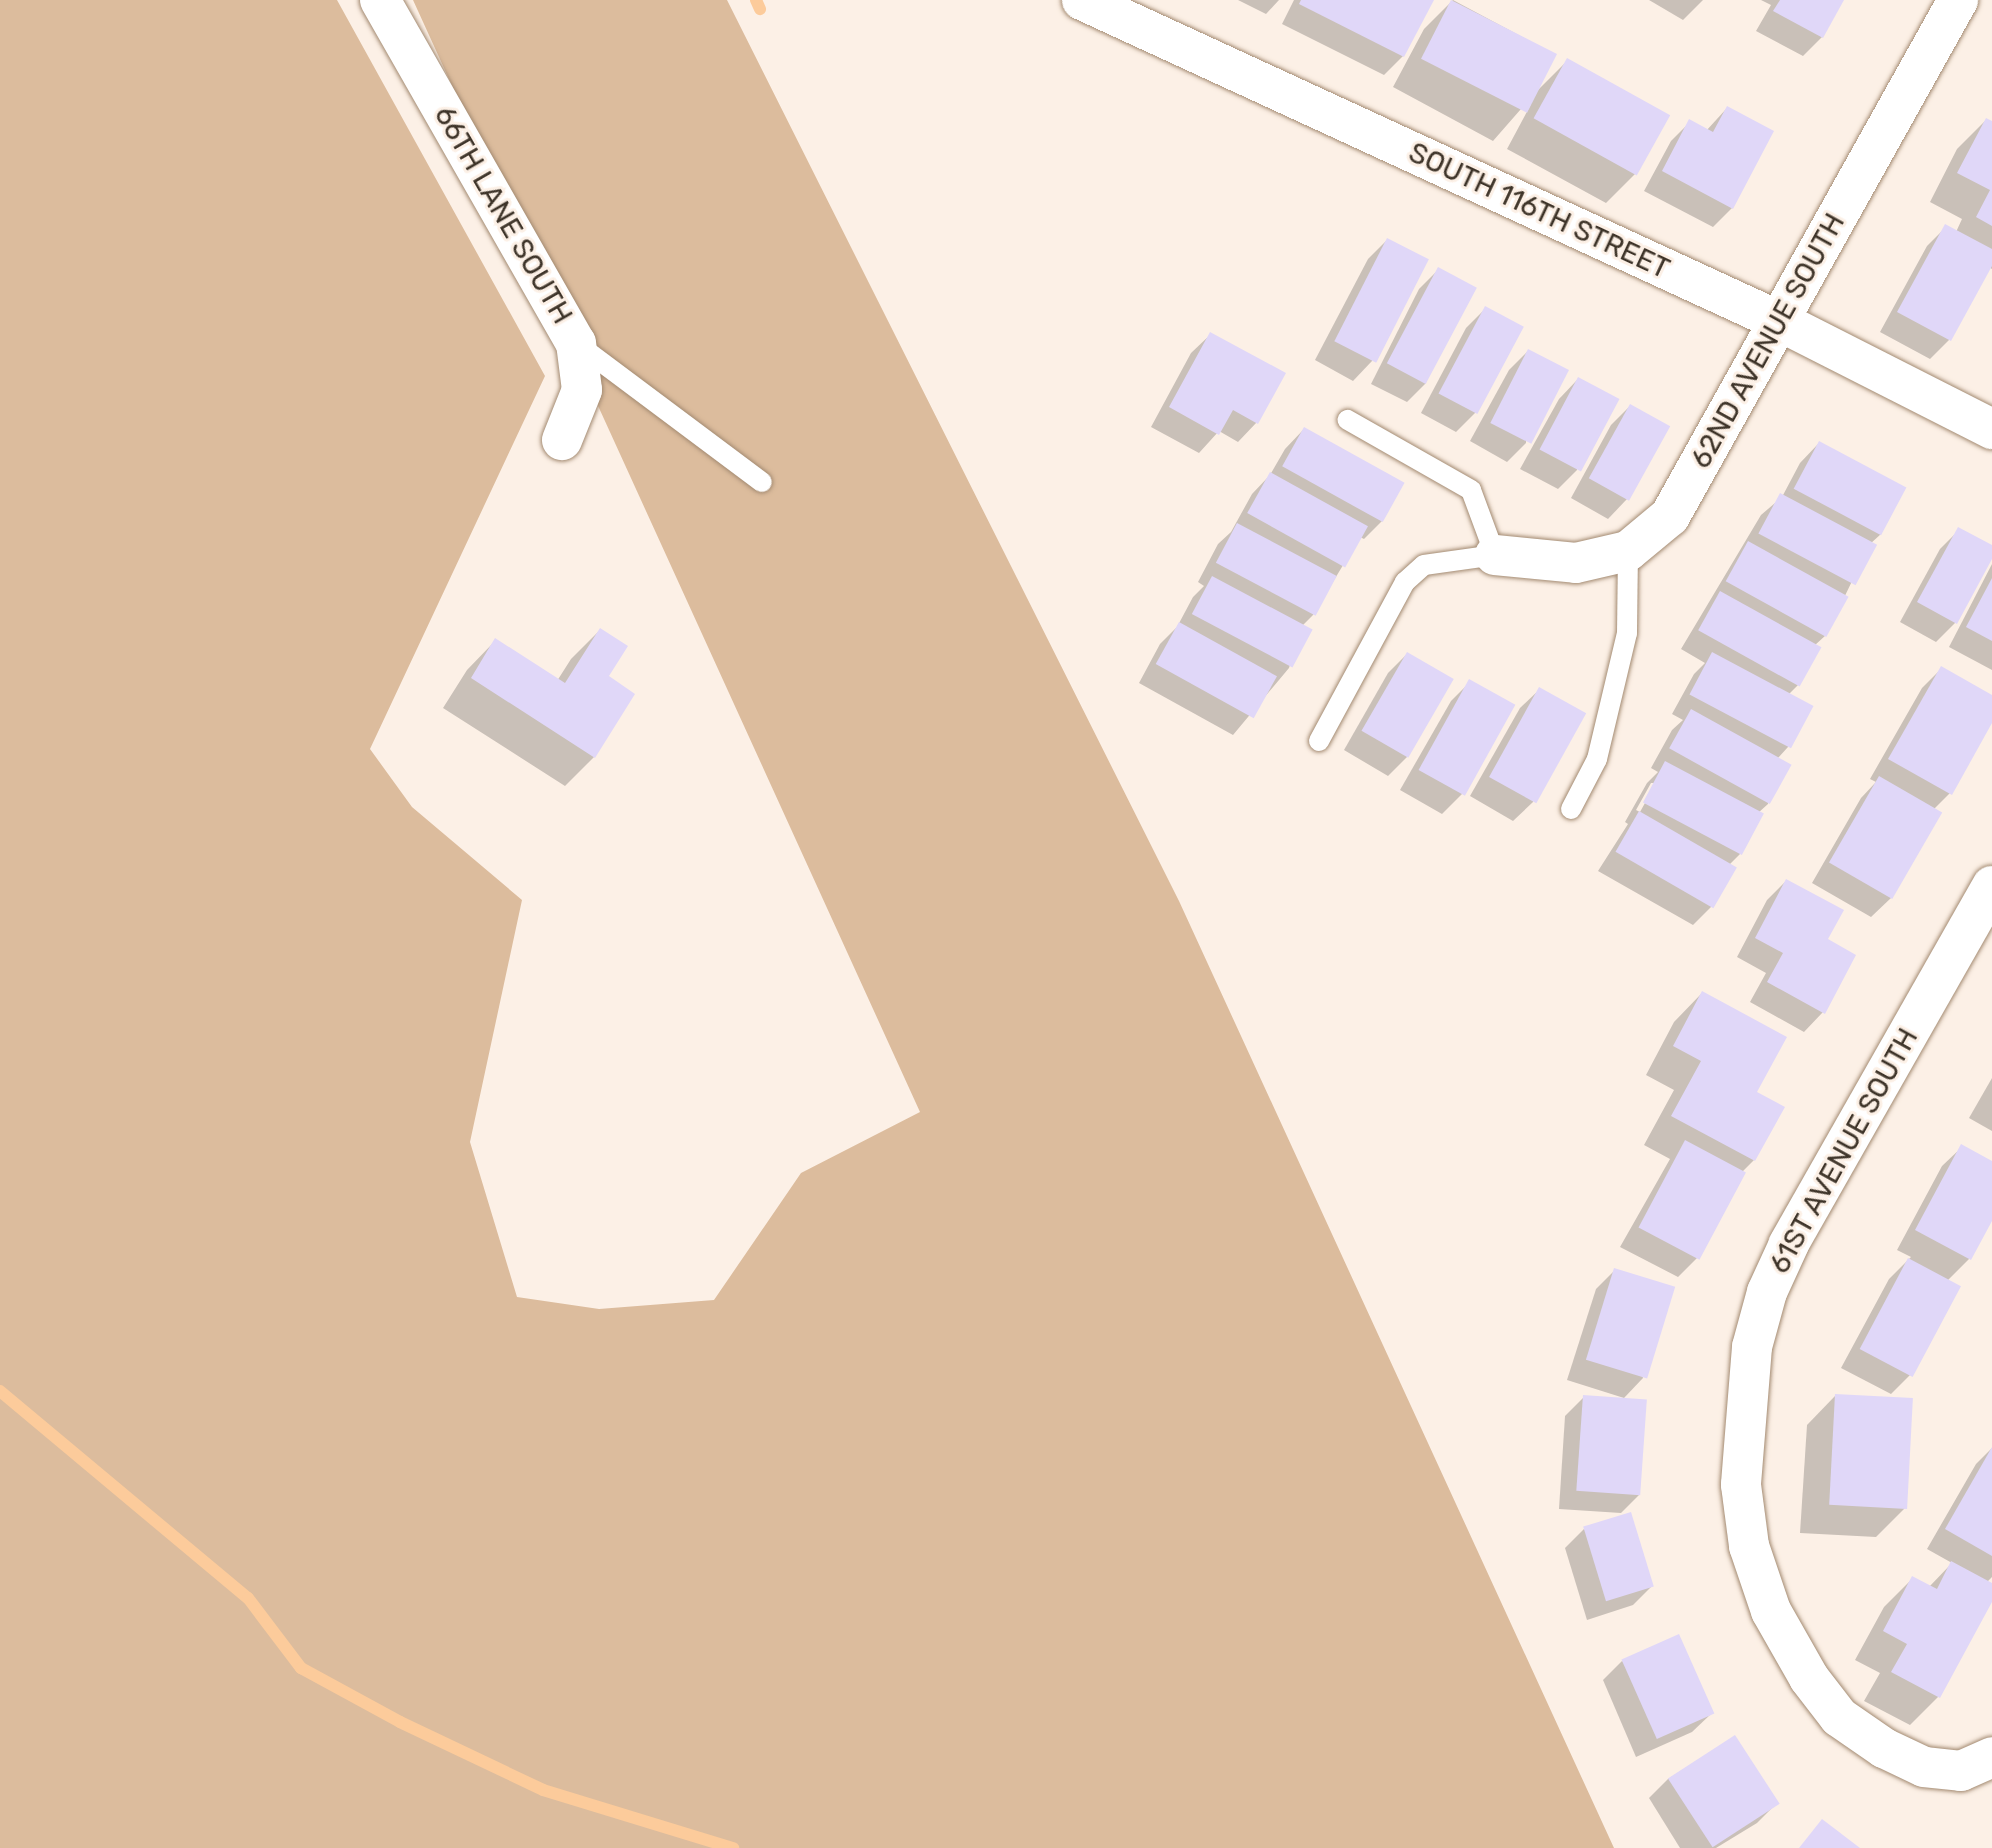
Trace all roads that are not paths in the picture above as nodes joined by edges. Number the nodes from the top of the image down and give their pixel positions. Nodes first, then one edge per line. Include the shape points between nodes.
1 (380, 0) edge
2 (1082, 0) edge
3 (1958, 0) edge
4 (1779, 321) junction
5 (576, 343) junction
6 (1348, 420) dead end
7 (1992, 429) edge
8 (562, 440) dead end
9 (762, 482) dead end
10 (1628, 551) junction
11 (1495, 555) junction
12 (1319, 741) dead end
13 (1571, 809) dead end
14 (1992, 886) edge
15 (1992, 1757) edge

1 - 5 street, 66TH LANE SOUTH
2 - 4 street, SOUTH 116TH STREET
3 - 4 street, 62ND AVENUE SOUTH
4 - 7 street, SOUTH 116TH STREET
4 - 10 street, 62ND AVENUE SOUTH via 1670,516
5 - 8 street, 66TH LANE SOUTH via 582,390
5 - 9 lane
6 - 11 lane via 1471,490
10 - 11 street, 62ND AVENUE SOUTH via 1576,563
10 - 13 lane via 1627,633 1597,759
11 - 12 lane via 1424,565 1405,582
14 - 15 street, 61ST AVENUE SOUTH via 1789,1244 1767,1292 1752,1347 1741,1485 1749,1546 1771,1611 1809,1678 1839,1717 1924,1767 1961,1771

